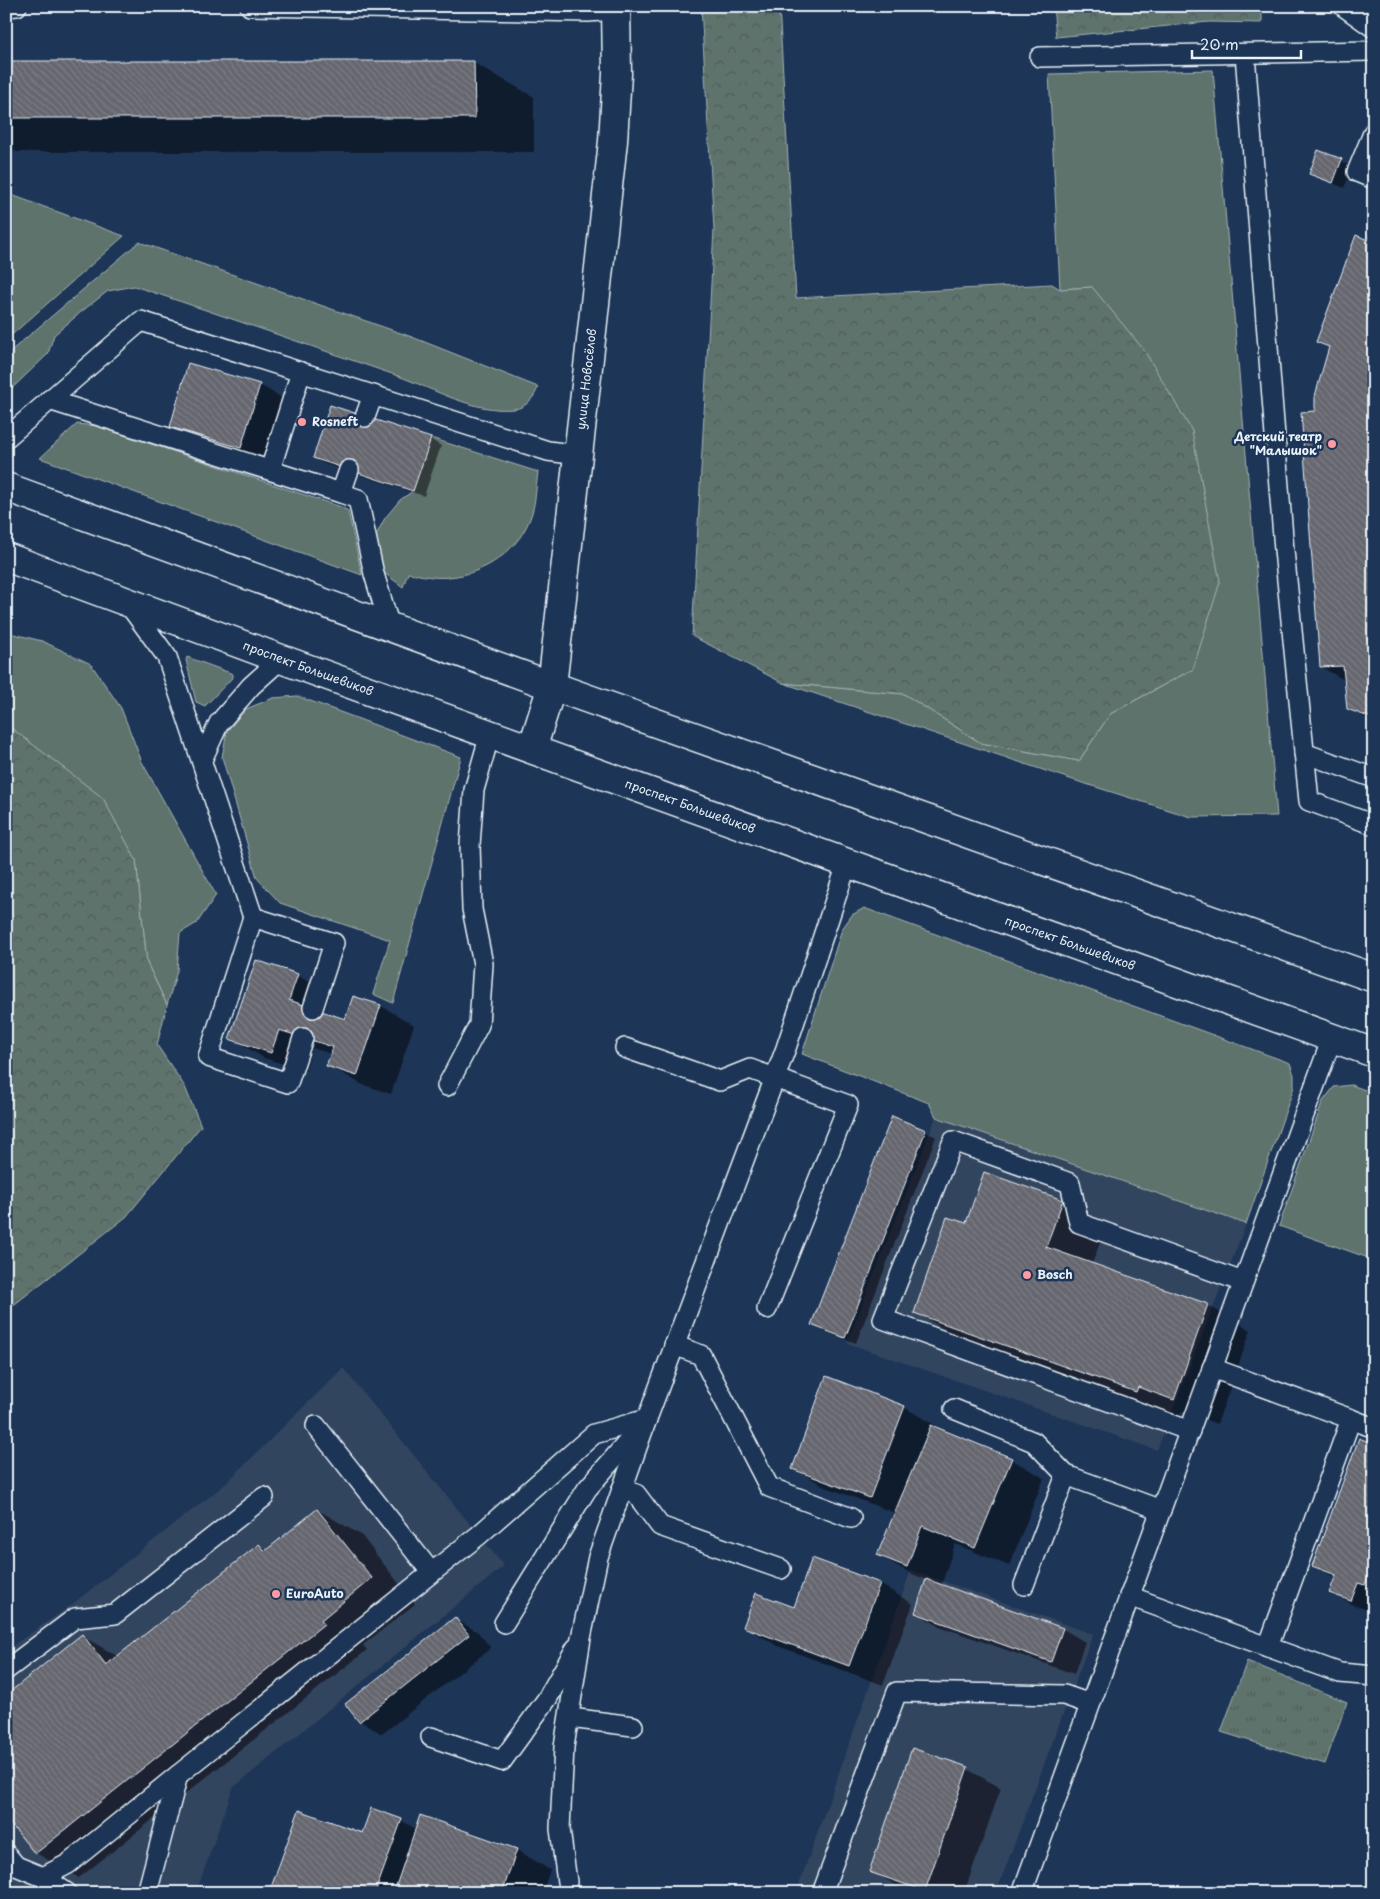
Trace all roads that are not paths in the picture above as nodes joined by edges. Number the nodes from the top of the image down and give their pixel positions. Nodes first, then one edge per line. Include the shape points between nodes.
1 (17, 6) edge
2 (250, 6) edge
3 (1343, 6) edge
4 (6, 7) edge
5 (616, 8) edge
6 (1374, 28) edge
7 (1374, 51) edge
8 (1245, 54) junction
9 (1040, 57) dead end
10 (1374, 130) edge
11 (1374, 178) edge
12 (301, 372) junction
13 (373, 394) junction
14 (49, 400) junction
15 (366, 417) dead end
16 (6, 438) edge
17 (578, 455) junction
18 (270, 470) junction
19 (349, 470) dead end
20 (6, 487) edge
21 (341, 493) junction
22 (6, 558) edge
23 (126, 601) junction
24 (390, 627) junction
25 (281, 659) junction
26 (552, 686) junction
27 (490, 734) junction
28 (532, 749) junction
29 (1304, 753) junction
30 (202, 760) junction
31 (1374, 778) edge
32 (1374, 825) edge
33 (847, 864) junction
34 (253, 917) junction
35 (1374, 978) edge
36 (313, 1008) dead end
37 (303, 1038) dead end
38 (1332, 1038) junction
39 (625, 1048) dead end
40 (1374, 1053) edge
41 (775, 1077) junction
42 (446, 1086) dead end
43 (1243, 1282) junction
44 (767, 1309) dead end
45 (674, 1345) junction
46 (1212, 1368) junction
47 (954, 1409) dead end
48 (647, 1419) junction
49 (1351, 1419) junction
50 (316, 1426) dead end
51 (1374, 1428) edge
52 (1190, 1431) junction
53 (1066, 1476) junction
54 (622, 1489) junction
55 (264, 1497) dead end
56 (1161, 1510) junction
57 (851, 1518) dead end
58 (781, 1569) dead end
59 (431, 1572) junction
60 (1024, 1585) dead end
61 (1129, 1596) junction
62 (504, 1623) dead end
63 (581, 1638) junction
64 (1268, 1647) junction
65 (6, 1670) edge
66 (1374, 1676) edge
67 (1090, 1704) junction
68 (570, 1718) junction
69 (633, 1726) dead end
70 (430, 1737) dead end
71 (178, 1775) junction
72 (6, 1854) edge
73 (43, 1877) junction
74 (567, 1882) dead end
75 (67, 1893) edge
76 (147, 1893) edge
77 (822, 1893) edge
78 (1022, 1893) edge

1 - 4 lane
2 - 5 lane via 588,12
3 - 6 lane
5 - 17 main road, улица Новосёлов via 613,141
7 - 8 lane
8 - 9 lane
8 - 29 lane via 1284,550
10 - 11 lane via 1357,172
12 - 13 lane
12 - 14 lane via 141,321
12 - 18 lane
13 - 15 lane
13 - 17 lane via 548,451
14 - 16 lane
14 - 18 lane
17 - 26 main road, улица Новосёлов
18 - 21 lane
19 - 21 lane
20 - 24 main road
21 - 24 lane via 358,499 374,574
22 - 23 main road, проспект Большевиков
23 - 25 main road, проспект Большевиков
23 - 30 lane via 167,657
24 - 26 main road
25 - 27 main road, проспект Большевиков
25 - 30 lane via 219,722
26 - 28 main road, улица Новосёлов
26 - 35 main road
27 - 28 main road, проспект Большевиков
27 - 42 lane via 474,790 470,845 472,909 483,964 479,1025
28 - 33 main road, проспект Большевиков
29 - 31 lane
29 - 32 lane via 1309,801
30 - 34 lane
33 - 38 main road, проспект Большевиков
33 - 41 lane
34 - 36 lane via 334,944
34 - 37 lane via 208,1057 288,1083
38 - 40 main road, проспект Большевиков
38 - 43 lane
39 - 41 lane via 720,1081 750,1069
41 - 44 lane via 848,1105
41 - 45 lane
43 - 46 lane
43 - 52 lane via 1079,1223 1070,1182 953,1141 883,1319
45 - 48 lane
45 - 57 lane via 701,1355 769,1487
46 - 49 lane
46 - 52 lane
47 - 53 lane via 1034,1442
48 - 54 lane
48 - 59 lane via 594,1434 479,1535
48 - 62 lane via 587,1489
49 - 51 lane
49 - 64 lane
50 - 59 lane
52 - 56 lane
53 - 56 lane
53 - 60 lane
54 - 58 lane via 636,1494 660,1526
54 - 63 lane via 598,1557
55 - 65 lane via 114,1614 75,1618
56 - 61 lane
59 - 71 lane
61 - 64 lane
61 - 67 lane
63 - 68 lane
63 - 70 lane via 547,1698 502,1761
64 - 66 lane via 1340,1673
67 - 77 lane via 1064,1695 896,1692
67 - 78 lane
68 - 69 lane
68 - 74 lane via 564,1747 560,1828
71 - 73 lane via 68,1864
71 - 76 lane
72 - 73 lane via 16,1866
73 - 75 lane

